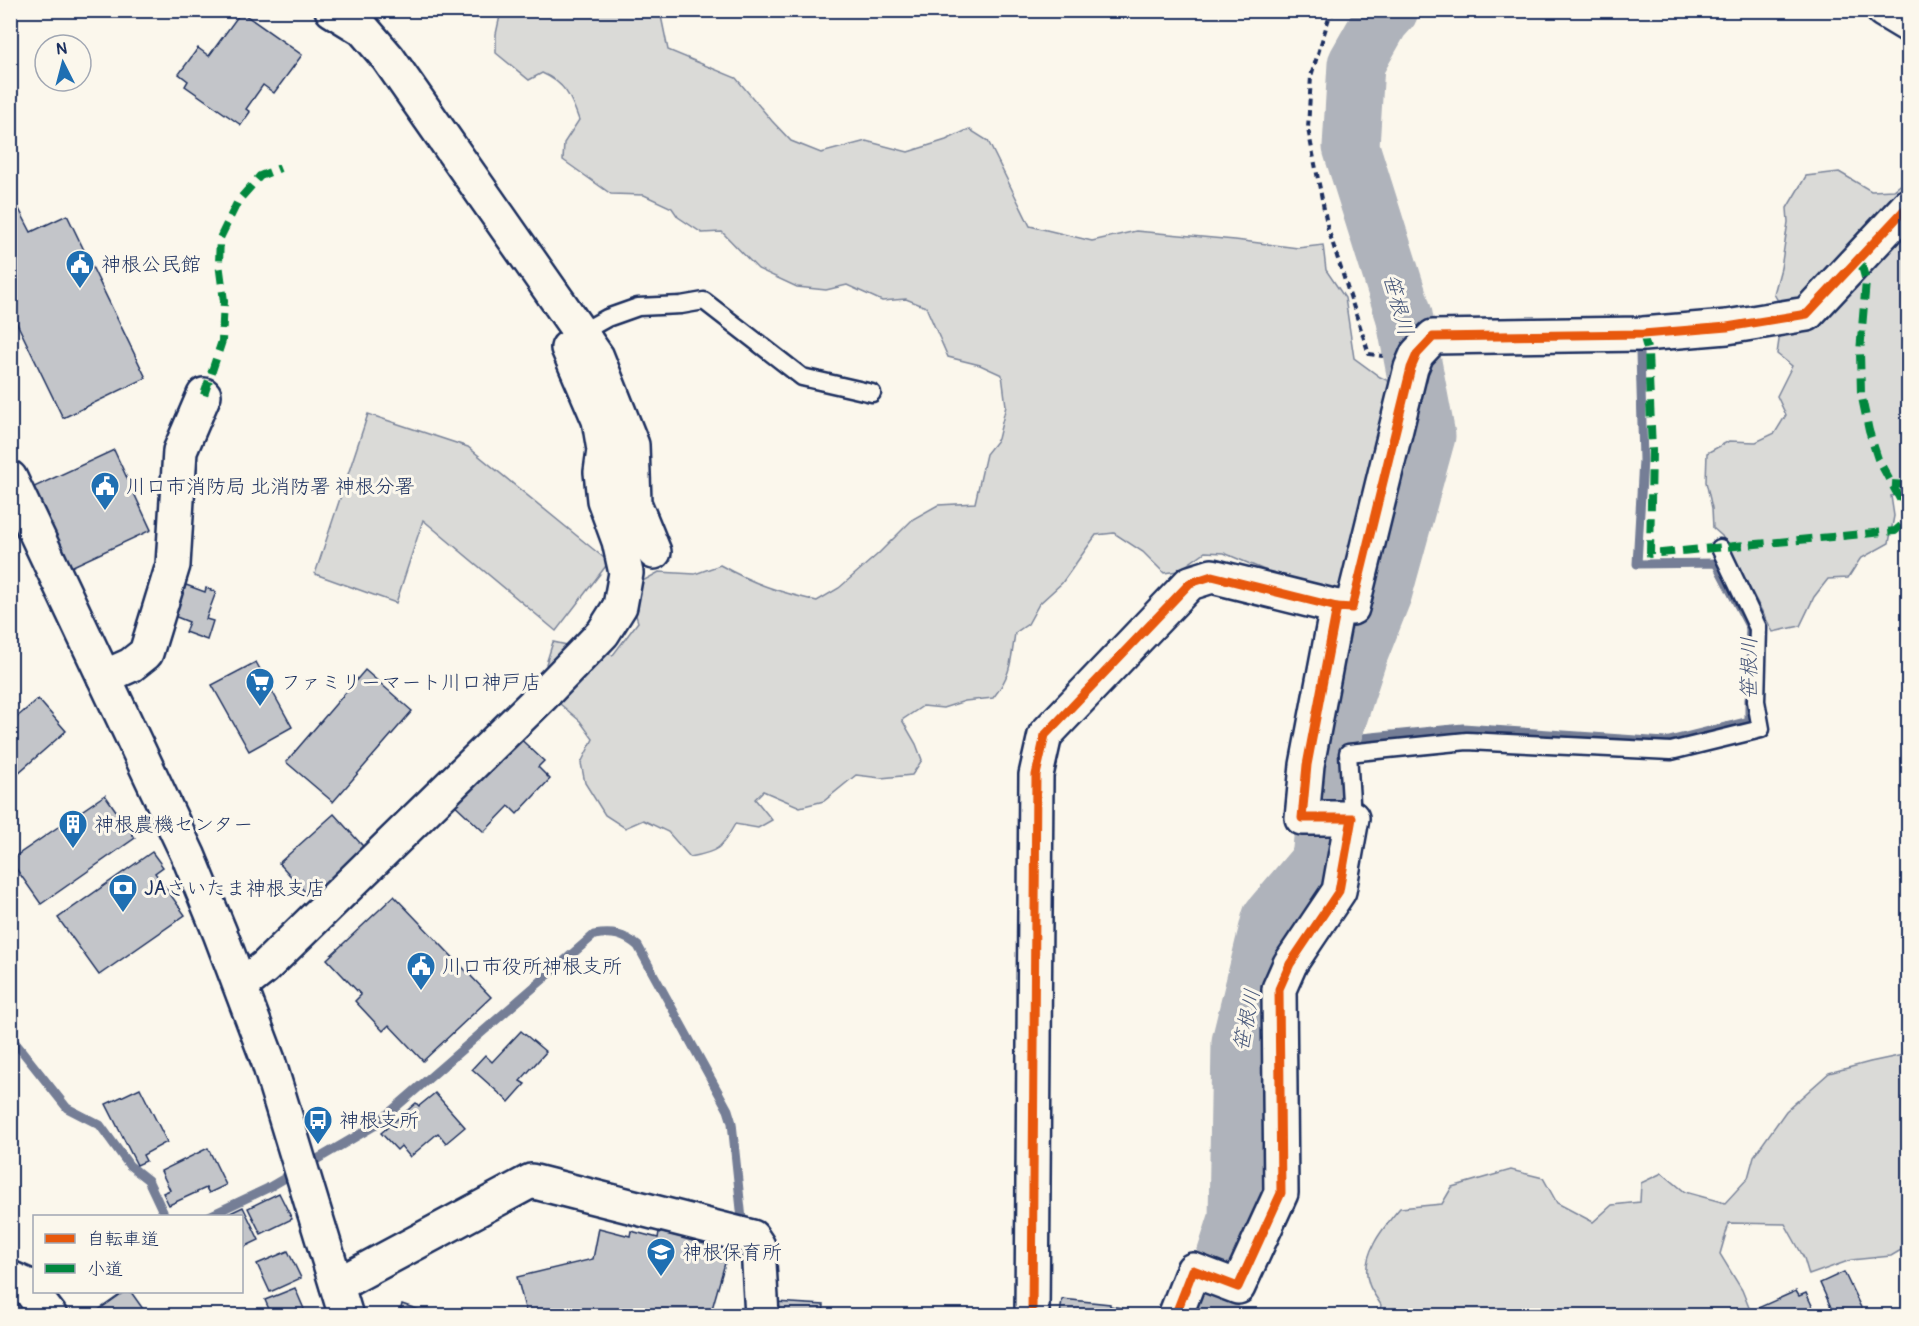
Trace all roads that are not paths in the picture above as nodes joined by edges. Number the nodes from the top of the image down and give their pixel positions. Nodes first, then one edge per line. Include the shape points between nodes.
1 (332, 10) edge
2 (1883, 10) edge
3 (1908, 25) edge
4 (1908, 206) edge
5 (583, 336) junction
6 (872, 393) dead end
7 (204, 395) dead end
8 (10, 478) edge
9 (1720, 548) dead end
10 (654, 552) dead end
11 (1337, 607) junction
12 (104, 677) junction
13 (1352, 818) junction
14 (241, 986) junction
15 (10, 1278) edge
16 (341, 1300) edge
17 (51, 1316) edge
18 (762, 1316) edge
19 (1032, 1316) edge
20 (1175, 1316) edge

1 - 5 street via 363,28 388,58
2 - 3 street
4 - 11 street via 1807,314 1727,327 1643,334 1433,337 1410,368 1352,608
5 - 6 lane via 607,318 638,307 704,301 802,377
5 - 10 street via 597,357 632,445 634,504
5 - 14 street via 568,348 599,420 604,450 604,500 626,573 620,606 603,633 541,697
7 - 12 street via 180,451 173,565 146,653
8 - 12 street
9 - 13 lane via 1758,628 1755,701 1761,729 1671,751 1467,741 1348,753
11 - 13 street via 1307,765 1302,818
11 - 19 street via 1212,576 1190,583 1045,735 1036,775
12 - 14 street via 188,855
13 - 20 street via 1339,891 1290,964 1279,988 1281,1193 1238,1287 1193,1270
14 - 16 street via 268,1060
15 - 17 street via 26,1285
16 - 18 street via 531,1181 752,1237 758,1246

